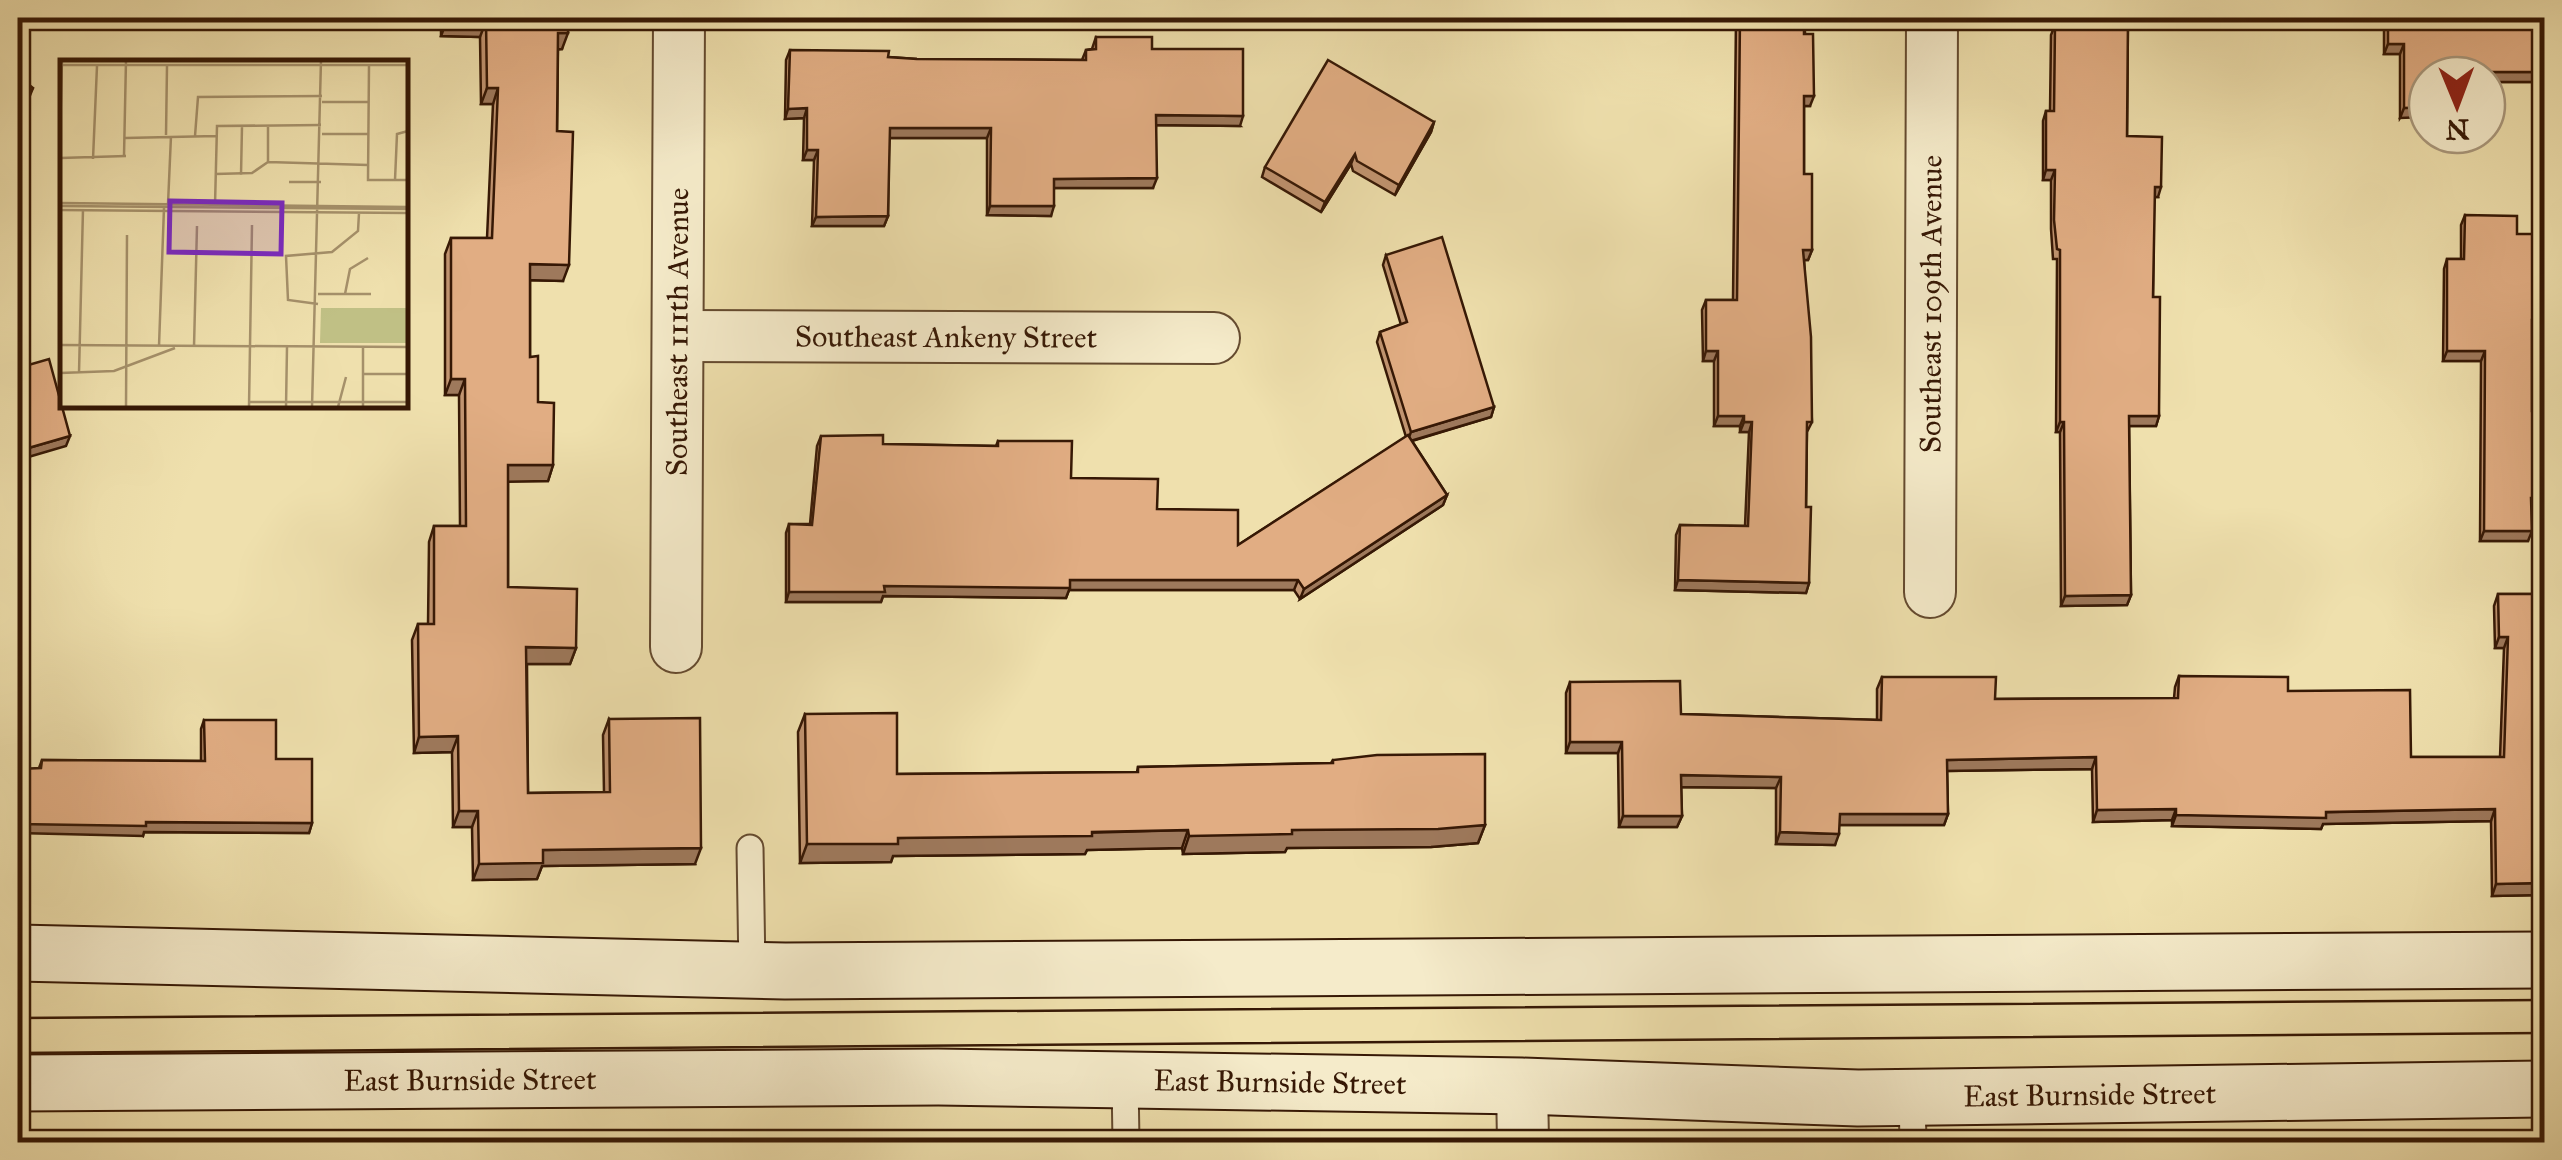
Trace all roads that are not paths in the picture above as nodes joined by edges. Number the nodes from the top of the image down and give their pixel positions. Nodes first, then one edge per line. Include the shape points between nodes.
1 (678, 18) edge
2 (1932, 18) edge
3 (678, 336) junction
4 (1214, 338) dead end
5 (1930, 592) dead end
6 (676, 647) dead end
7 (750, 848) dead end
8 (18, 953) edge
9 (2544, 960) edge
10 (752, 970) junction
11 (1124, 1080) junction
12 (18, 1083) edge
13 (1522, 1086) junction
14 (2544, 1089) edge
15 (1913, 1120) edge
16 (1126, 1142) edge
17 (1523, 1142) edge

1 - 3 street, Southeast 111th Avenue
2 - 5 street, Southeast 109th Avenue
3 - 4 street, Southeast Ankeny Street
3 - 6 street, Southeast 111th Avenue
7 - 10 lane
8 - 10 street
9 - 10 street
11 - 12 street, East Burnside Street
11 - 13 street, East Burnside Street
11 - 16 lane
13 - 15 street, East Burnside Street
13 - 17 street
14 - 15 street, East Burnside Street

